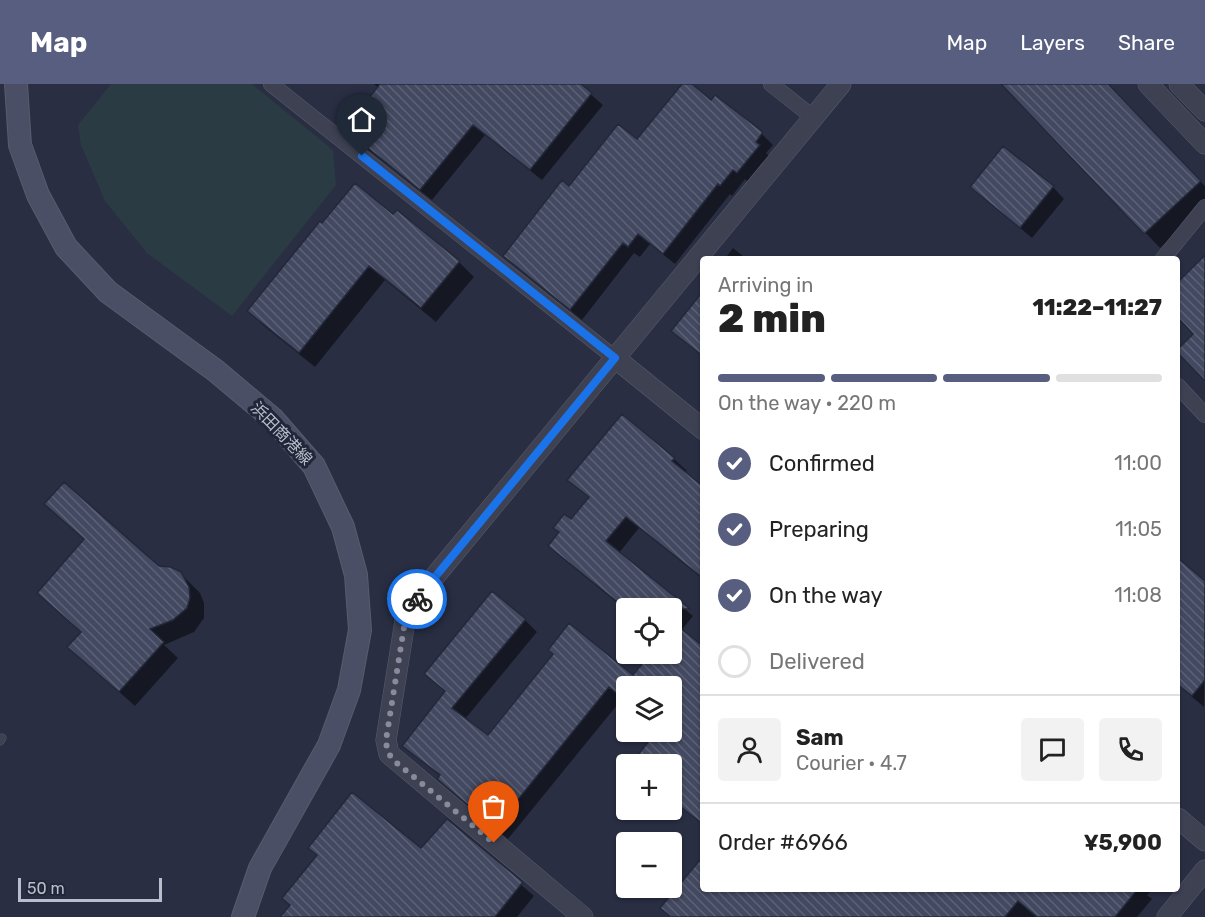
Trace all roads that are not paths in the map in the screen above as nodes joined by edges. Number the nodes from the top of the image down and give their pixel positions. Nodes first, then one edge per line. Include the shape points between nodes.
1 (16, 84) edge
2 (271, 84) edge
3 (771, 84) edge
4 (841, 84) edge
5 (1148, 84) edge
6 (1179, 84) edge
7 (1205, 111) edge
8 (814, 118) junction
9 (1205, 144) edge
10 (1205, 207) edge
11 (1165, 256) edge
12 (615, 358) junction
13 (1180, 388) edge
14 (1205, 415) edge
15 (700, 427) edge
16 (1180, 820) edge
17 (1205, 841) edge
18 (1205, 870) edge
19 (580, 916) edge
20 (243, 917) edge
21 (1167, 917) edge

1 - 20 main road, 浜田商港線 via 20,146 38,195 66,247 108,292 216,371 273,419 314,466 343,526 356,575 360,630 349,690 329,745 260,868
2 - 12 street
3 - 8 street
4 - 8 street
5 - 9 street
6 - 7 street
8 - 12 street
10 - 11 street
12 - 15 street
12 - 19 street via 417,598 405,621 386,740 392,759
13 - 14 street
16 - 17 street
18 - 21 street

